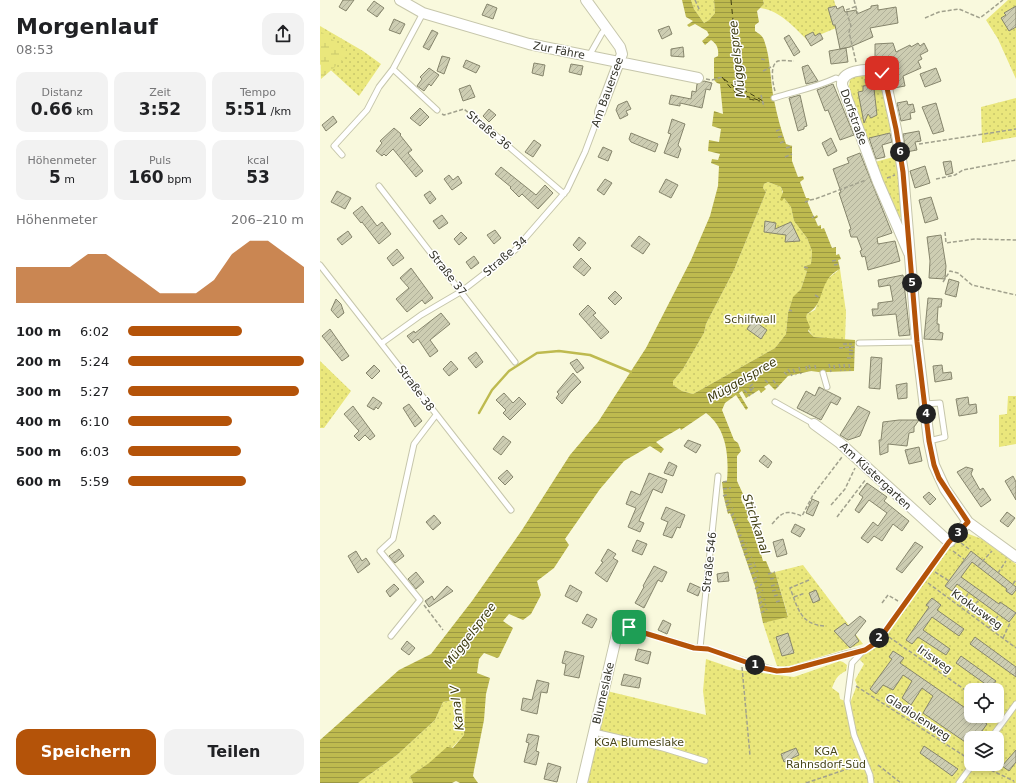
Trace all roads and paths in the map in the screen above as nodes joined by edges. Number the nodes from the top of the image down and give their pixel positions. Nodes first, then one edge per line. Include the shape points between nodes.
1 (400, 0) edge
2 (586, 0) edge
3 (695, 0) edge
4 (854, 0) edge
5 (1003, 0) edge
6 (858, 6) junction
7 (700, 11) dead end
8 (423, 13) junction
9 (858, 14) dead end
10 (925, 18) dead end
11 (606, 29) junction
12 (589, 56) junction
13 (761, 60) dead end
14 (767, 60) dead end
15 (794, 61) dead end
16 (618, 62) junction
17 (856, 64) dead end
18 (771, 68) dead end
19 (393, 69) junction
20 (763, 71) dead end
21 (722, 77) dead end
22 (698, 78) dead end
23 (840, 78) junction
24 (865, 79) dead end
25 (714, 80) dead end
26 (866, 86) dead end
27 (761, 95) dead end
28 (775, 97) joint
29 (764, 107) dead end
30 (437, 110) joint
31 (600, 112) joint
32 (487, 128) joint
33 (781, 129) dead end
34 (1016, 129) edge
35 (776, 131) dead end
36 (591, 135) joint
37 (783, 136) dead end
38 (778, 137) dead end
39 (785, 142) dead end
40 (780, 143) dead end
41 (919, 144) dead end
42 (792, 146) dead end
43 (786, 148) dead end
44 (342, 154) dead end
45 (792, 154) dead end
46 (785, 157) dead end
47 (1016, 160) edge
48 (903, 172) junction
49 (936, 179) dead end
50 (874, 180) junction
51 (379, 186) dead end
52 (564, 194) junction
53 (807, 201) dead end
54 (945, 232) dead end
55 (1016, 240) edge
56 (909, 253) junction
57 (838, 260) dead end
58 (832, 262) dead end
59 (839, 264) dead end
60 (320, 265) edge
61 (834, 265) dead end
62 (804, 267) dead end
63 (808, 268) dead end
64 (943, 282) dead end
65 (462, 291) junction
66 (815, 295) dead end
67 (1016, 295) edge
68 (820, 298) dead end
69 (789, 310) dead end
70 (792, 311) dead end
71 (917, 342) junction
72 (382, 343) junction
73 (843, 344) dead end
74 (857, 345) junction
75 (839, 348) dead end
76 (849, 350) dead end
77 (856, 351) dead end
78 (849, 354) dead end
79 (854, 354) dead end
80 (847, 358) dead end
81 (854, 358) dead end
82 (515, 362) dead end
83 (829, 364) dead end
84 (834, 364) dead end
85 (839, 364) dead end
86 (844, 364) dead end
87 (849, 364) dead end
88 (809, 365) dead end
89 (815, 365) dead end
90 (806, 366) dead end
91 (799, 367) dead end
92 (788, 369) dead end
93 (793, 369) dead end
94 (811, 371) dead end
95 (816, 371) dead end
96 (841, 371) dead end
97 (845, 371) dead end
98 (850, 371) dead end
99 (784, 372) dead end
100 (807, 372) dead end
101 (830, 372) dead end
102 (835, 372) dead end
103 (824, 373) dead end
104 (801, 374) dead end
105 (796, 375) dead end
106 (788, 376) dead end
107 (792, 376) dead end
108 (765, 380) dead end
109 (772, 380) dead end
110 (753, 384) dead end
111 (769, 384) dead end
112 (755, 386) dead end
113 (778, 386) dead end
114 (826, 387) dead end
115 (744, 390) dead end
116 (751, 390) junction
117 (754, 394) dead end
118 (750, 396) dead end
119 (775, 402) dead end
120 (924, 404) junction
121 (436, 415) junction
122 (814, 424) joint
123 (929, 441) junction
124 (843, 455) dead end
125 (856, 467) dead end
126 (718, 476) dead end
127 (867, 477) dead end
128 (730, 481) dead end
129 (722, 482) dead end
130 (731, 488) dead end
131 (723, 489) dead end
132 (729, 494) dead end
133 (723, 496) dead end
134 (731, 499) dead end
135 (724, 502) dead end
136 (731, 502) dead end
137 (831, 505) dead end
138 (726, 506) dead end
139 (733, 508) dead end
140 (511, 510) dead end
141 (727, 511) dead end
142 (735, 512) dead end
143 (731, 516) dead end
144 (737, 517) dead end
145 (837, 517) dead end
146 (733, 521) dead end
147 (968, 522) junction
148 (740, 523) dead end
149 (772, 524) dead end
150 (735, 526) dead end
151 (741, 528) dead end
152 (737, 532) dead end
153 (743, 534) dead end
154 (738, 537) dead end
155 (745, 540) dead end
156 (740, 542) dead end
157 (747, 543) dead end
158 (954, 545) junction
159 (741, 546) dead end
160 (749, 548) dead end
161 (969, 549) dead end
162 (743, 550) dead end
163 (750, 552) dead end
164 (991, 552) dead end
165 (744, 555) dead end
166 (752, 557) dead end
167 (1016, 557) edge
168 (746, 560) dead end
169 (965, 560) dead end
170 (1006, 562) dead end
171 (755, 563) dead end
172 (748, 565) dead end
173 (756, 566) dead end
174 (978, 566) dead end
175 (749, 569) dead end
176 (758, 571) dead end
177 (775, 572) dead end
178 (936, 573) dead end
179 (998, 573) dead end
180 (751, 574) dead end
181 (768, 574) dead end
182 (759, 576) dead end
183 (776, 578) dead end
184 (753, 579) dead end
185 (759, 579) dead end
186 (770, 579) dead end
187 (809, 580) dead end
188 (1016, 580) edge
189 (949, 581) dead end
190 (754, 583) dead end
191 (762, 584) dead end
192 (778, 584) dead end
193 (929, 584) dead end
194 (1013, 584) dead end
195 (771, 586) dead end
196 (756, 589) dead end
197 (779, 589) dead end
198 (763, 590) dead end
199 (772, 591) dead end
200 (969, 592) dead end
201 (805, 593) dead end
202 (757, 594) dead end
203 (781, 594) dead end
204 (763, 595) dead end
205 (774, 596) dead end
206 (794, 597) junction
207 (758, 599) dead end
208 (420, 600) junction
209 (765, 600) dead end
210 (782, 600) dead end
211 (979, 600) dead end
212 (776, 602) dead end
213 (899, 602) dead end
214 (882, 603) dead end
215 (759, 604) dead end
216 (766, 604) dead end
217 (960, 607) junction
218 (760, 608) dead end
219 (767, 609) dead end
220 (967, 612) junction
221 (761, 613) dead end
222 (998, 616) dead end
223 (1010, 623) dead end
224 (824, 626) dead end
225 (621, 628) joint
226 (989, 628) junction
227 (443, 630) dead end
228 (391, 636) dead end
229 (889, 637) dead end
230 (1003, 638) junction
231 (700, 648) junction
232 (1016, 648) edge
233 (865, 650) junction
234 (845, 654) junction
235 (742, 661) junction
236 (852, 663) junction
237 (856, 686) dead end
238 (964, 689) edge
239 (1016, 704) edge
240 (997, 731) edge
241 (594, 732) junction
242 (964, 755) edge
243 (750, 756) dead end
244 (705, 761) dead end
245 (865, 764) junction
246 (878, 765) dead end
247 (968, 771) edge
248 (993, 771) edge
249 (1014, 781) dead end
250 (582, 783) edge
251 (806, 783) edge
252 (871, 783) edge
253 (901, 783) edge
254 (959, 783) edge

1 - 8 street, Zur Fähre
2 - 11 street, Am Bauersee
3 - 7 path
4 - 6 path
5 - 10 path via 980,18 959,9 938,12
6 - 9 path
6 - 17 path via 846,10 851,26 849,32
8 - 12 street, Zur Fähre via 529,44
8 - 19 lane
11 - 12 lane
11 - 16 street, Am Bauersee via 620,47 622,54
12 - 16 street, Zur Fähre
13 - 14 path
15 - 28 path via 778,62 772,71
16 - 22 street, Zur Fähre
16 - 31 street, Am Bauersee
18 - 20 path
19 - 30 lane
19 - 44 lane via 367,110 334,146
21 - 25 path
23 - 28 lane via 816,88
23 - 48 street, Dorfstraße via 872,70 882,73 896,129
23 - 50 street, Dorfstraße
24 - 26 path
27 - 29 path
30 - 32 path, Straße 36 via 444,116 464,109
31 - 36 lane, Am Bauersee
32 - 52 lane, Straße 36
33 - 35 path
34 - 41 path
36 - 52 lane, Straße 34
37 - 38 path
39 - 40 path
42 - 43 path
45 - 46 path
47 - 49 path via 963,170 955,175
48 - 50 path
48 - 56 street, Dorfstraße
50 - 53 path
50 - 56 street, Dorfstraße
51 - 65 lane, Straße 37
52 - 65 lane, Straße 34 via 515,250
54 - 55 path via 946,244 975,239
56 - 71 street, Dorfstraße
57 - 58 path
59 - 61 path
60 - 72 lane, Straße 38
62 - 63 path
64 - 67 path via 950,271 958,273 972,285
65 - 72 lane, Straße 34 via 421,315
65 - 82 lane, Straße 37
66 - 68 path
69 - 70 path
71 - 74 lane
71 - 120 street, Dorfstraße
72 - 121 lane, Straße 38
73 - 74 path
74 - 75 path
76 - 77 path
78 - 79 path
80 - 81 path
83 - 101 path
84 - 102 path
85 - 96 path
86 - 97 path
87 - 98 path
88 - 94 path
89 - 95 path
90 - 100 path
91 - 104 path
92 - 107 path
93 - 105 path
99 - 106 path
103 - 114 lane
108 - 111 path
109 - 113 path
110 - 116 path via 749,387
112 - 116 path
115 - 118 path
116 - 117 path
119 - 122 lane, Am Küstergarten
120 - 123 street, Dorfstraße
120 - 123 lane via 940,403 945,437
121 - 140 lane, Straße 38
121 - 208 lane via 414,444 393,540 380,551
122 - 158 street, Am Küstergarten via 840,443
123 - 147 street, Dorfstraße via 939,478
124 - 149 path via 813,495 802,516 790,512 781,514
125 - 137 path via 845,489
126 - 231 lane, Straße 546
127 - 145 path
128 - 129 path
130 - 131 path
132 - 133 path
134 - 135 path
136 - 138 path
139 - 141 path
142 - 143 path
144 - 146 path
147 - 158 street
147 - 167 street, Dorfstraße
148 - 150 path
151 - 152 path
153 - 154 path
155 - 156 path
157 - 159 path
158 - 161 path
158 - 169 path
158 - 233 lane via 883,634
160 - 162 path
163 - 165 path
164 - 174 path
166 - 168 path
170 - 179 path
171 - 172 path
173 - 175 path
176 - 180 path
177 - 181 path
178 - 189 path
182 - 184 path
183 - 186 path
185 - 190 path
187 - 206 path via 790,588
188 - 194 path
191 - 196 path
192 - 195 path
193 - 217 path, Krokusweg
197 - 199 path
198 - 202 path
200 - 217 path
201 - 206 path
203 - 205 path
204 - 207 path
206 - 224 path via 803,619 811,624
208 - 227 path
208 - 228 lane
209 - 215 path
210 - 212 path
211 - 220 path
213 - 214 path via 888,594
216 - 218 path
217 - 220 path, Krokusweg
219 - 221 path
220 - 226 path, Krokusweg
222 - 226 path
223 - 230 path
225 - 231 lane via 629,627
225 - 241 street, Blumeslake via 617,634
226 - 230 path, Krokusweg
229 - 238 path, Irisweg
230 - 232 path, Krokusweg
231 - 235 lane
233 - 234 lane
233 - 236 lane
234 - 235 lane via 790,670 777,671
234 - 236 lane
235 - 243 path
236 - 245 lane via 847,701 854,735
237 - 242 path, Gladiolenweg
239 - 240 lane
241 - 244 lane
241 - 250 street, Blumeslake
245 - 251 path
245 - 252 lane
246 - 253 path
247 - 254 lane
248 - 249 path

